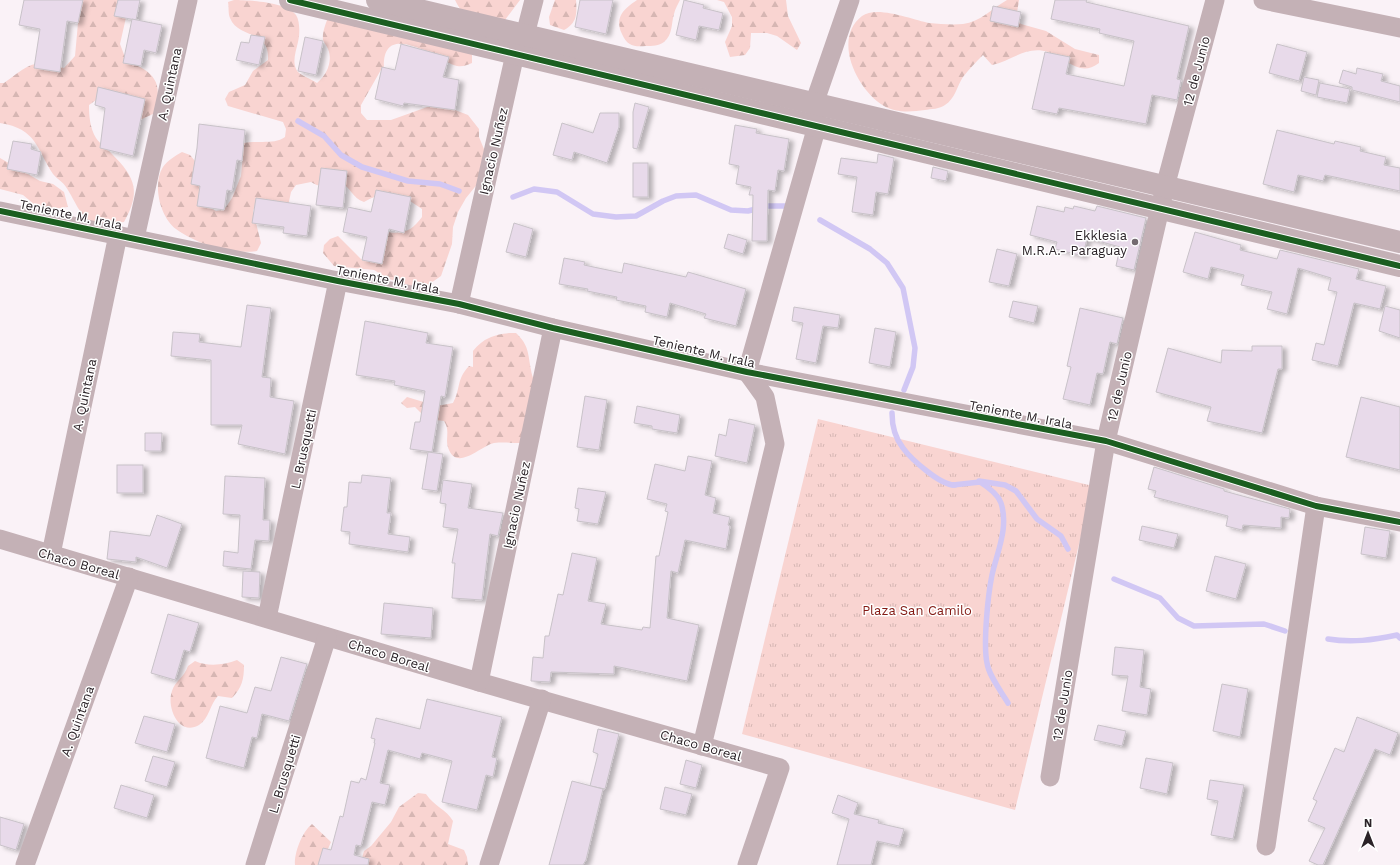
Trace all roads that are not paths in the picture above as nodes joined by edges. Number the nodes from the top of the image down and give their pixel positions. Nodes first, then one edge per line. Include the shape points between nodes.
1 (188, 0) edge
2 (290, 0) edge
3 (377, 0) edge
4 (534, 0) edge
5 (850, 0) edge
6 (1215, 0) edge
7 (1263, 0) edge
8 (1400, 28) edge
9 (520, 44) junction
10 (814, 104) junction
11 (817, 126) junction
12 (1164, 187) junction
13 (1159, 208) junction
14 (0, 211) edge
15 (126, 237) junction
16 (1400, 242) edge
17 (1400, 266) edge
18 (338, 281) junction
19 (459, 304) junction
20 (552, 328) junction
21 (747, 372) junction
22 (1106, 441) junction
23 (1316, 506) junction
24 (1400, 522) edge
25 (0, 539) edge
26 (51, 554) junction
27 (128, 577) junction
28 (267, 618) junction
29 (327, 637) junction
30 (479, 682) junction
31 (542, 699) junction
32 (702, 746) junction
33 (1050, 777) dead end
34 (1266, 846) dead end
35 (25, 865) edge
36 (255, 865) edge
37 (489, 865) edge
38 (747, 865) edge

1 - 15 street, A. Quintana
2 - 9 street
3 - 9 street
4 - 9 street, Ignacio Nuñez
5 - 10 street
6 - 12 street, 12 de Junio
7 - 8 street
9 - 10 street
9 - 11 street
9 - 19 street, Ignacio Nuñez
10 - 11 street
10 - 12 street
11 - 13 street
11 - 21 street
12 - 13 street, 12 de Junio
12 - 16 street
13 - 17 street
13 - 22 street, 12 de Junio
14 - 15 street, Teniente M. Irala
15 - 18 street, Teniente M. Irala
15 - 26 street, A. Quintana
18 - 19 street, Teniente M. Irala
18 - 28 street, L. Brusquetti
19 - 20 street, Teniente M. Irala
20 - 21 street, Teniente M. Irala
20 - 30 street, Ignacio Nuñez
21 - 22 street, Teniente M. Irala
21 - 32 street via 765,396 775,444
22 - 23 street, Teniente M. Irala
22 - 33 street, 12 de Junio
23 - 24 street, Teniente M. Irala
23 - 34 street
25 - 26 street, Chaco Boreal
26 - 27 street, Chaco Boreal
27 - 28 street, Chaco Boreal
27 - 35 street, A. Quintana
28 - 29 street, Chaco Boreal
29 - 30 street, Chaco Boreal
29 - 36 street, L. Brusquetti
30 - 31 street, Chaco Boreal
31 - 32 street, Chaco Boreal
31 - 37 street
32 - 38 street, Chaco Boreal via 780,768

